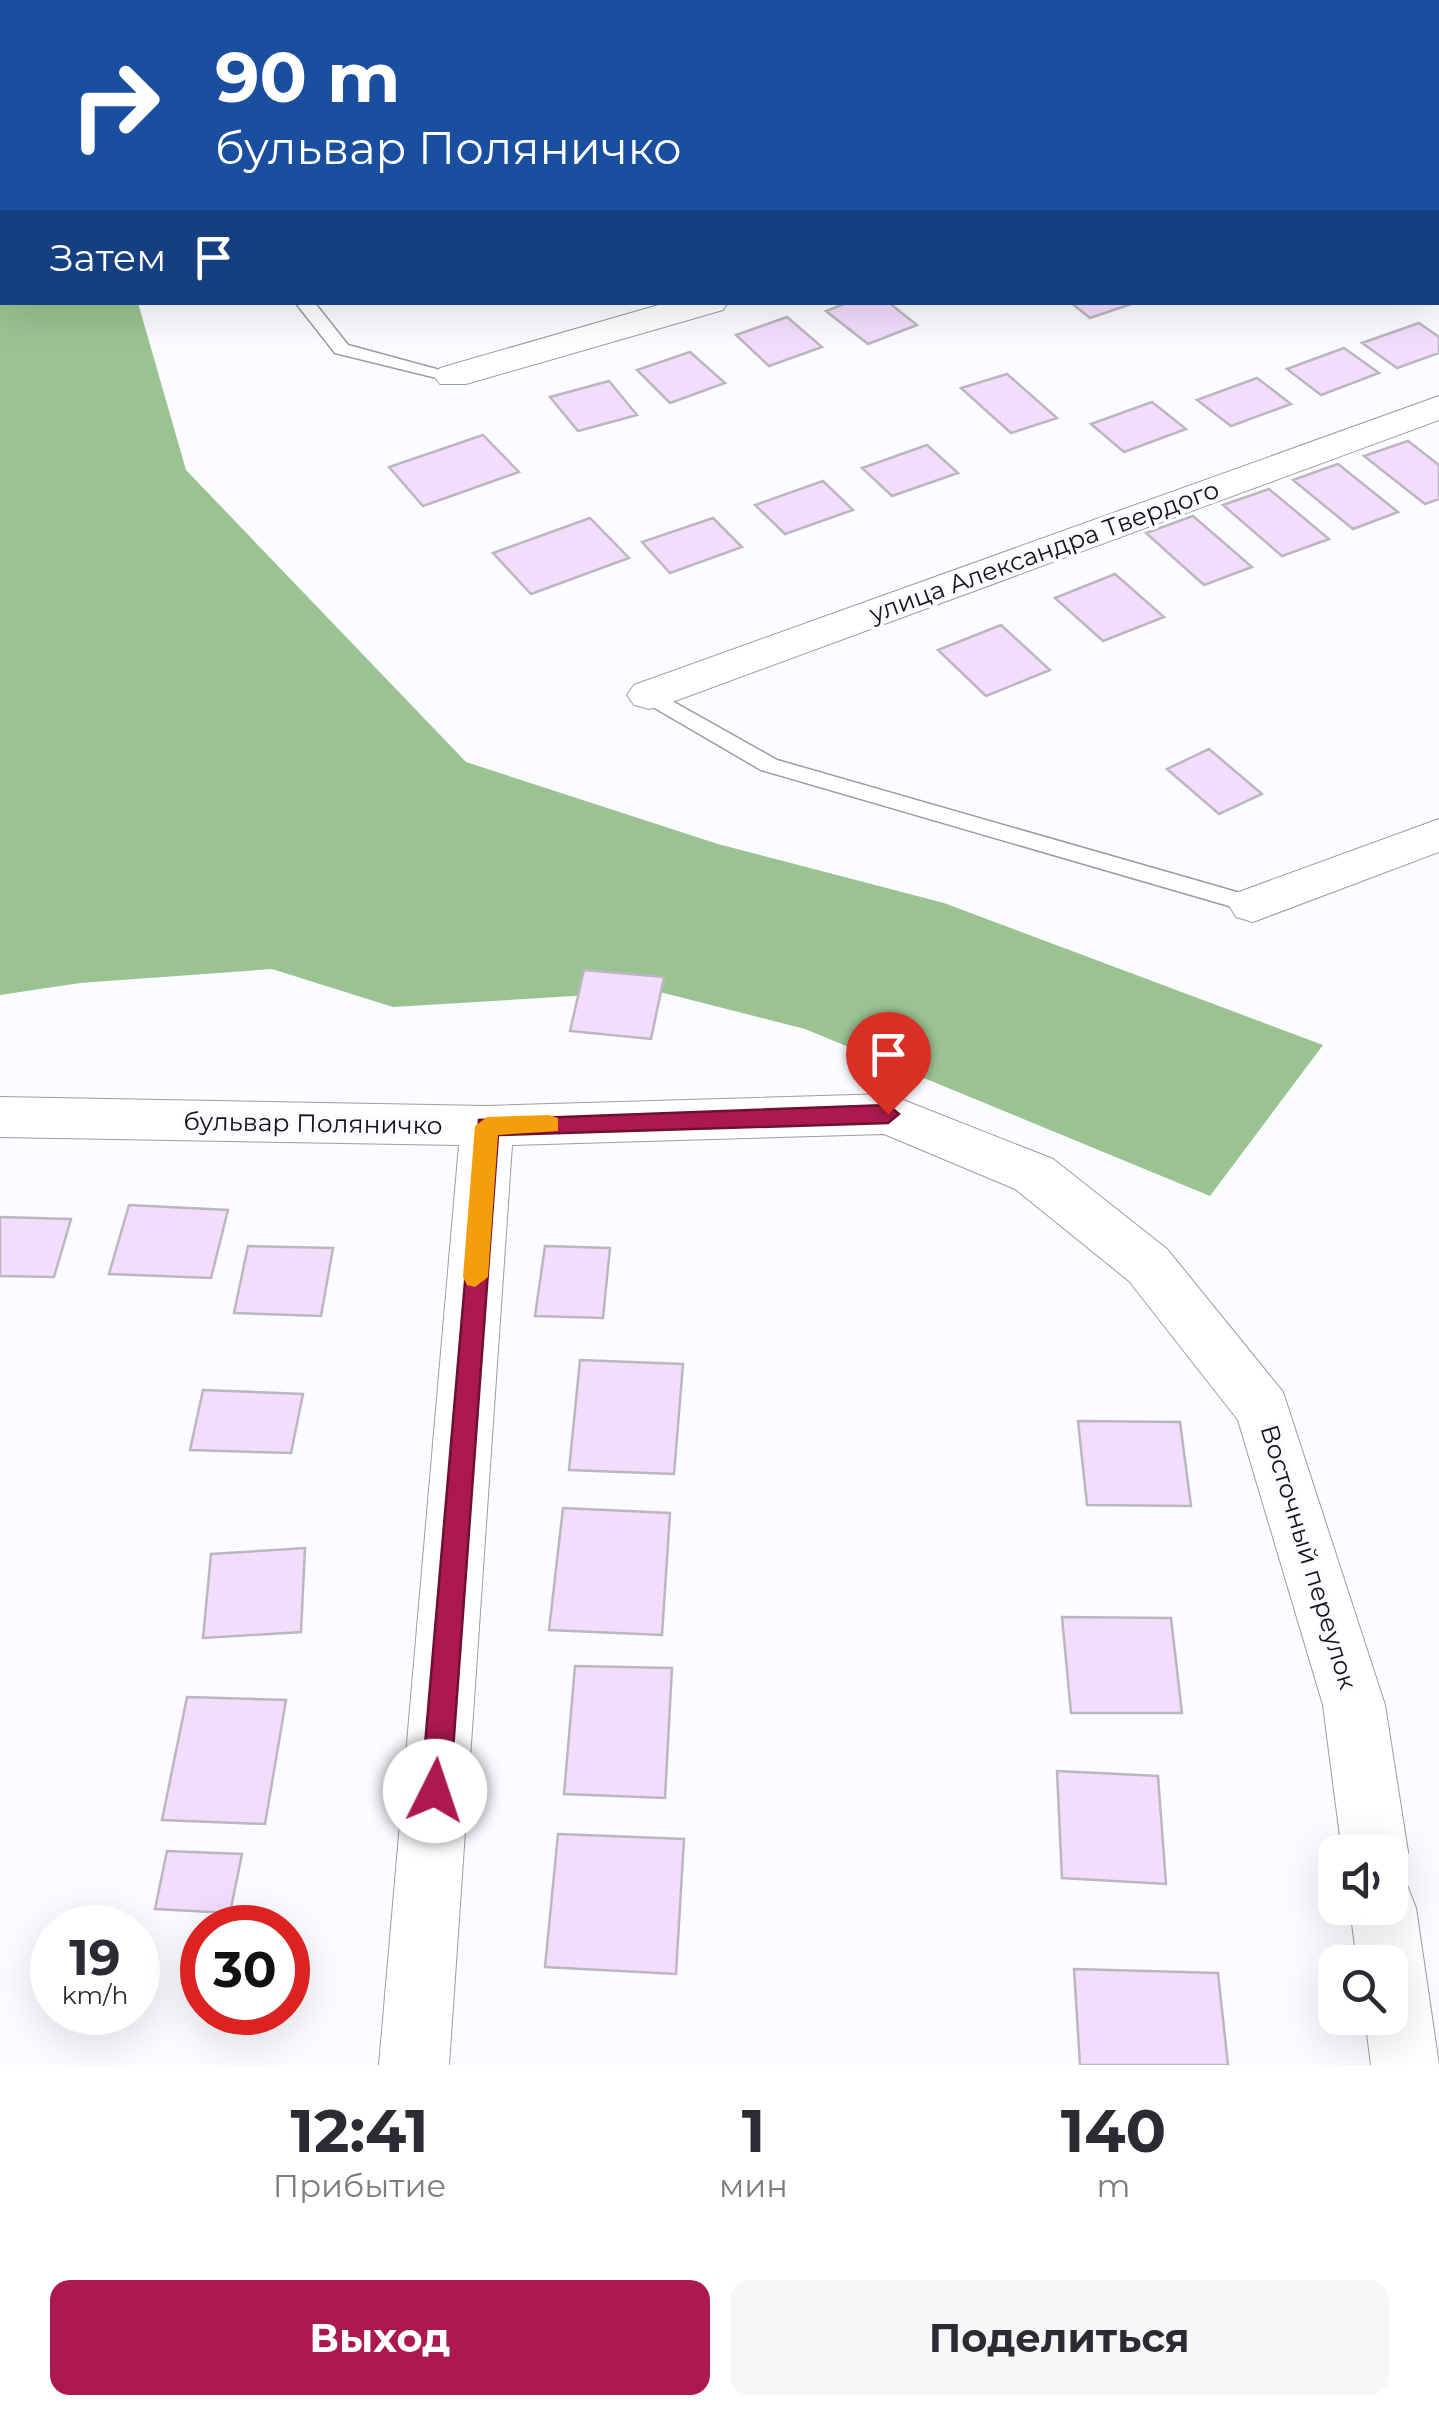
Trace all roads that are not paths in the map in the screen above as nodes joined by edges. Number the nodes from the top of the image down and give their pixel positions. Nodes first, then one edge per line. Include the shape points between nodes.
1 (306, 305) edge
2 (700, 305) edge
3 (453, 376) joint
4 (1439, 407) edge
5 (649, 695) joint
6 (1439, 835) edge
7 (1253, 905) joint
8 (0, 1117) edge
9 (487, 1126) junction
10 (1034, 1174) joint
11 (1373, 1835) edge
12 (1385, 1925) edge
13 (414, 2065) edge
14 (1406, 2065) edge

1 - 3 lane via 342,349
2 - 3 street
4 - 5 street, улица Александра Твердого
5 - 7 lane via 768,764
6 - 7 street
8 - 9 street, бульвар Поляничко
9 - 10 street, бульвар Поляничко via 888,1114
9 - 13 street
10 - 11 street, Восточный переулок via 1148,1265 1263,1409 1354,1705
12 - 14 street

